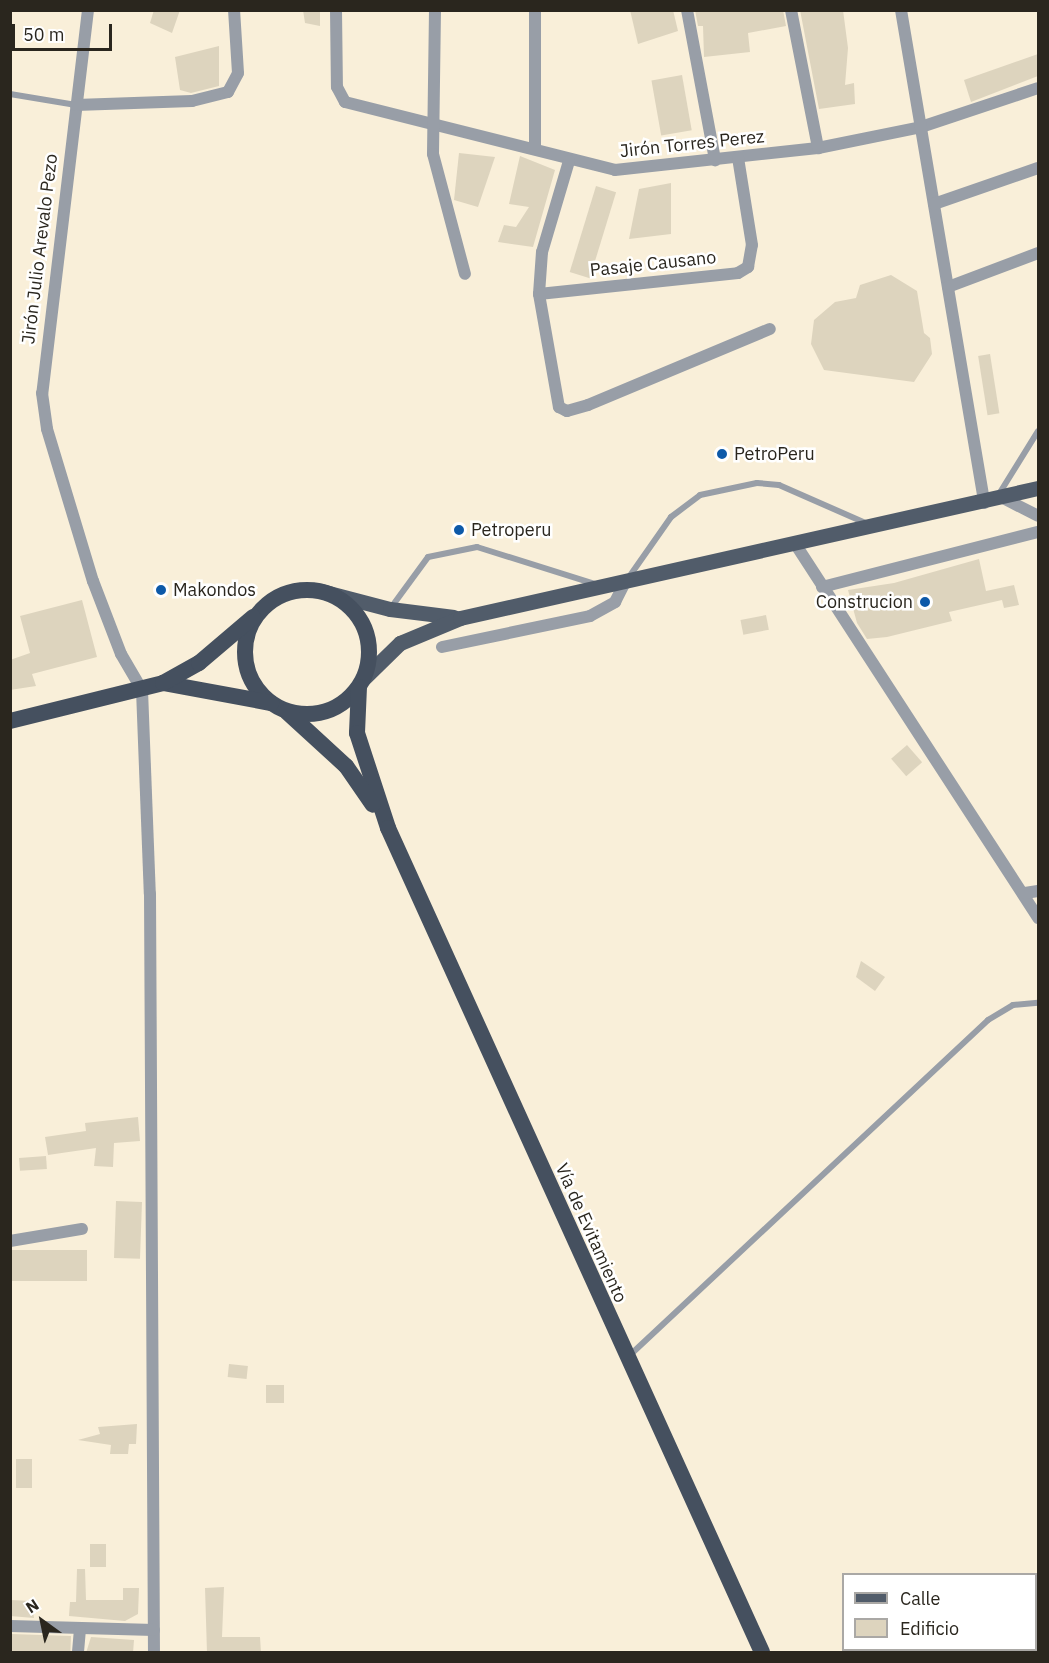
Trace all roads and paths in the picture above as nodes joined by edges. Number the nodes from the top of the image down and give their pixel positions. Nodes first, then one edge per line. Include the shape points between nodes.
1 (88, 10) edge
2 (234, 10) edge
3 (336, 10) edge
4 (435, 10) edge
5 (535, 10) edge
6 (687, 10) edge
7 (791, 10) edge
8 (901, 10) edge
9 (1038, 88) edge
10 (10, 94) edge
11 (76, 105) junction
12 (434, 121) junction
13 (921, 128) junction
14 (818, 148) junction
15 (536, 149) junction
16 (738, 158) junction
17 (714, 160) junction
18 (569, 161) junction
19 (1038, 168) edge
20 (934, 204) junction
21 (1038, 253) edge
22 (465, 274) dead end
23 (948, 287) junction
24 (539, 294) junction
25 (770, 329) dead end
26 (1038, 430) edge
27 (1038, 488) edge
28 (994, 500) junction
29 (1038, 516) edge
30 (875, 527) junction
31 (1038, 532) edge
32 (796, 545) junction
33 (625, 582) junction
34 (603, 587) junction
35 (822, 587) junction
36 (321, 591) junction
37 (262, 609) junction
38 (390, 609) junction
39 (460, 618) junction
40 (442, 647) dead end
41 (163, 683) junction
42 (361, 683) junction
43 (142, 690) junction
44 (277, 706) junction
45 (10, 721) edge
46 (388, 828) junction
47 (1038, 891) edge
48 (1025, 893) junction
49 (1038, 918) edge
50 (1038, 1003) edge
51 (82, 1228) dead end
52 (10, 1241) edge
53 (626, 1359) junction
54 (10, 1626) edge
55 (80, 1629) junction
56 (154, 1630) junction
57 (78, 1653) edge
58 (154, 1653) edge
59 (762, 1653) edge

1 - 11 street, Jirón Julio Arevalo Pezo
2 - 11 street via 238,73 235,85 217,98
3 - 12 street, Jirón Torres Perez via 339,96 345,102
4 - 12 street
5 - 15 street
6 - 17 street
7 - 14 street
8 - 13 street
9 - 13 street, Jirón Torres Perez
10 - 11 lane
11 - 43 street, Jirón Julio Arevalo Pezo via 42,393 47,429 93,581 121,654
12 - 15 street, Jirón Torres Perez
12 - 22 street via 433,154
13 - 14 street, Jirón Torres Perez
13 - 20 street
14 - 16 street, Jirón Torres Perez
15 - 18 street, Jirón Torres Perez
16 - 17 street, Jirón Torres Perez
16 - 24 street, Pasaje Causano via 752,246 747,267 738,273
17 - 18 street, Jirón Torres Perez via 615,170
18 - 24 street via 542,252
19 - 20 street
20 - 23 street
21 - 23 street
23 - 28 street
24 - 25 street via 554,398 567,411
26 - 28 lane
27 - 28 main road
28 - 29 street
28 - 30 main road
30 - 32 main road
30 - 33 lane via 779,485 757,483 700,495 671,517
31 - 35 street
32 - 33 main road
32 - 35 street
33 - 34 main road
33 - 40 street via 615,602 590,616
34 - 38 lane via 477,547 428,557
34 - 39 main road
35 - 48 street
36 - 37 highway via 290,592
36 - 38 main road
36 - 42 highway via 353,610 363,625 369,661
37 - 41 highway via 227,642
37 - 44 highway via 250,626 245,647 256,688
38 - 39 main road
39 - 42 main road via 400,643
41 - 43 highway
41 - 44 highway
42 - 44 highway via 344,702 325,712 304,715
42 - 46 highway, Vía de Evitamiento via 357,733
43 - 45 highway
43 - 56 street via 150,906
44 - 46 highway, Vía de Evitamiento via 346,766
46 - 53 highway, Vía de Evitamiento
47 - 48 street
48 - 49 street
50 - 53 lane via 1013,1005 988,1020
51 - 52 street
53 - 59 highway, Vía de Evitamiento
54 - 55 street
55 - 56 street
55 - 57 street
56 - 58 street

